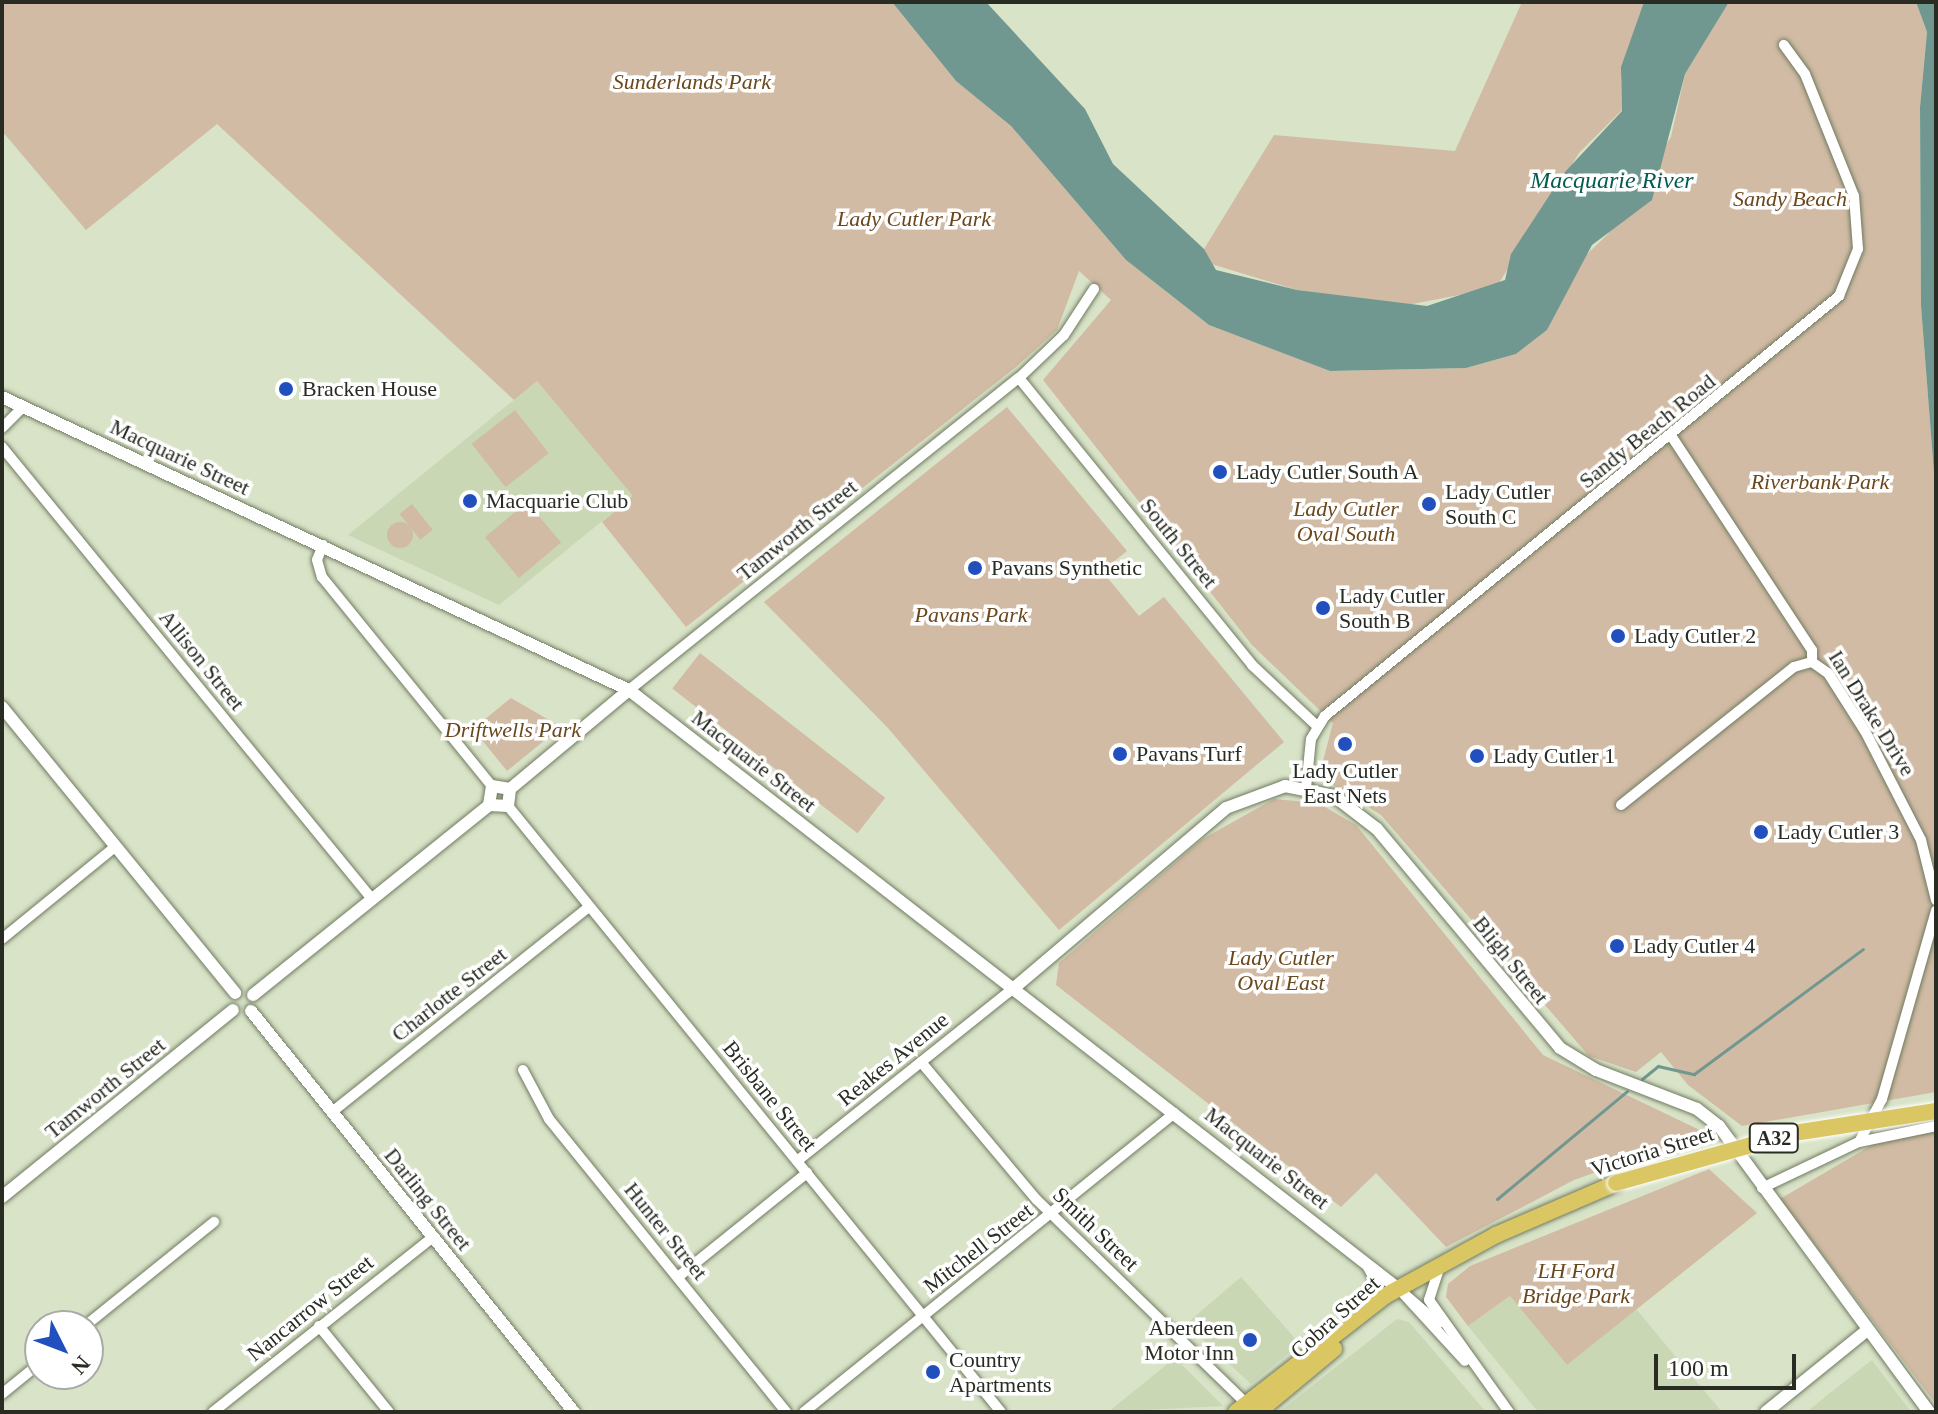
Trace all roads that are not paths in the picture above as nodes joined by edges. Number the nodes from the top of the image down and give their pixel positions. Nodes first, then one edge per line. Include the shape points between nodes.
1 (1784, 45) dead end
2 (1094, 289) dead end
3 (1019, 378) junction
4 (2, 397) edge
5 (23, 407) junction
6 (2, 428) edge
7 (1672, 437) junction
8 (2, 447) edge
9 (323, 545) junction
10 (1812, 662) junction
11 (629, 690) junction
12 (3, 708) edge
13 (1317, 726) junction
14 (492, 786) junction
15 (1306, 788) junction
16 (510, 789) junction
17 (489, 805) junction
18 (1621, 805) dead end
19 (508, 806) junction
20 (116, 846) junction
21 (372, 899) junction
22 (1936, 900) edge
23 (589, 907) junction
24 (1936, 911) edge
25 (2, 939) edge
26 (1014, 988) junction
27 (235, 993) junction
28 (253, 995) junction
29 (233, 1010) junction
30 (251, 1011) junction
31 (921, 1062) junction
32 (523, 1070) dead end
33 (1936, 1111) edge
34 (332, 1112) junction
35 (1175, 1113) junction
36 (1936, 1126) edge
37 (1859, 1142) junction
38 (797, 1161) junction
39 (807, 1173) junction
40 (1762, 1188) junction
41 (2, 1197) edge
42 (1052, 1215) junction
43 (214, 1222) dead end
44 (433, 1237) junction
45 (1360, 1255) junction
46 (1450, 1260) junction
47 (678, 1277) junction
48 (1400, 1290) junction
49 (104, 1311) edge
50 (924, 1316) junction
51 (1355, 1320) junction
52 (319, 1326) junction
53 (1866, 1331) junction
54 (1459, 1345) junction
55 (1470, 1365) junction
56 (24, 1376) edge
57 (2, 1394) edge
58 (1249, 1410) edge
59 (213, 1412) edge
60 (389, 1412) edge
61 (574, 1412) edge
62 (786, 1412) edge
63 (804, 1412) edge
64 (1001, 1412) edge
65 (1509, 1412) edge
66 (1766, 1412) edge
67 (1929, 1412) edge

1 - 7 street, Sandy Beach Road via 1805,74 1849,176 1858,219 1854,265 1821,315
2 - 3 street, Tamworth Street via 1064,335
3 - 11 street, Tamworth Street
3 - 13 street, South Street via 1252,665
4 - 5 street, Macquarie Street
5 - 6 street
5 - 9 street, Macquarie Street
7 - 10 street, Ian Drake Drive via 1812,650
7 - 13 street, Sandy Beach Road
8 - 21 street, Allison Street
9 - 11 street, Macquarie Street
9 - 14 street via 317,560 322,577
10 - 18 street via 1794,667
10 - 22 street, Ian Drake Drive via 1839,689 1896,788 1931,867
11 - 16 street, Tamworth Street
11 - 26 street, Macquarie Street
12 - 20 street
13 - 15 street
14 - 16 street
14 - 17 street
15 - 26 street, Bligh Street via 1267,789 1226,808
15 - 40 street, Bligh Street via 1349,805 1377,829 1560,1048 1708,1116
16 - 19 street
17 - 19 street
17 - 21 street
19 - 23 street, Brisbane Street
20 - 25 street
20 - 27 street
21 - 28 street
23 - 34 street, Charlotte Street
23 - 38 street, Brisbane Street
24 - 37 street via 1882,1099
26 - 31 street, Reakes Avenue
26 - 35 street, Macquarie Street
27 - 28 street
27 - 29 street
28 - 30 street
29 - 30 street
29 - 41 street, Tamworth Street
30 - 34 street, Darling Street
31 - 38 street, Reakes Avenue
31 - 42 street, Smith Street
32 - 47 street, Hunter Street via 549,1119
33 - 46 highway, Victoria Street / A32, bridge via 1807,1131 1670,1166 1579,1197
34 - 44 street, Darling Street
35 - 42 street, Mitchell Street
35 - 45 street, Macquarie Street
36 - 37 street
37 - 40 street
38 - 39 street, Brisbane Street
39 - 47 street
39 - 50 street, Brisbane Street
40 - 53 street, Bligh Street
42 - 50 street, Mitchell Street
42 - 58 street, Smith Street
43 - 49 street
44 - 52 street, Nancarrow Street
44 - 61 street, Darling Street
45 - 48 street, Macquarie Street
45 - 51 street via 1377,1282
46 - 48 highway, Victoria Street / A32
46 - 54 street, Macquarie Street via 1427,1294
47 - 62 street, Hunter Street
48 - 51 highway, Cobra Street / A32
48 - 54 street, Macquarie Street
48 - 55 street, Macquarie Street via 1410,1309
48 - 58 highway, Cobra Street / A32
50 - 63 street, Mitchell Street
50 - 64 street, Brisbane Street
51 - 58 highway, Cobra Street / A32
52 - 59 street, Nancarrow Street
52 - 60 street
53 - 66 street
53 - 67 street, Bligh Street
54 - 55 street, Macquarie Street
55 - 65 street, Macquarie Street
56 - 57 street

